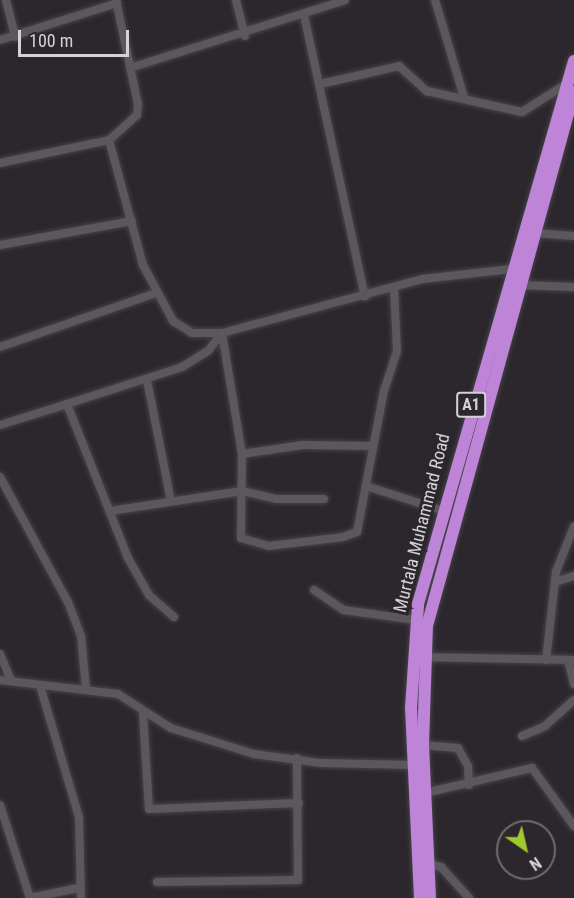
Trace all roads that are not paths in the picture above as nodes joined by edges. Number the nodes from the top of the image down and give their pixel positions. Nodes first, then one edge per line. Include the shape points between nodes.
1 (6, 0) edge
2 (236, 0) edge
3 (345, 0) edge
4 (435, 0) edge
5 (117, 1) edge
6 (327, 2) edge
7 (304, 15) junction
8 (245, 36) junction
9 (15, 37) junction
10 (0, 40) edge
11 (574, 61) edge
12 (133, 67) junction
13 (320, 84) junction
14 (571, 88) edge
15 (464, 97) junction
16 (109, 140) junction
17 (0, 163) edge
18 (132, 221) junction
19 (534, 233) junction
20 (574, 236) edge
21 (0, 245) edge
22 (511, 269) junction
23 (519, 285) junction
24 (574, 287) edge
25 (394, 288) junction
26 (156, 293) junction
27 (365, 296) junction
28 (222, 333) junction
29 (497, 338) junction
30 (0, 347) edge
31 (147, 380) junction
32 (67, 404) junction
33 (0, 425) edge
34 (470, 431) junction
35 (372, 446) junction
36 (242, 454) junction
37 (0, 477) edge
38 (369, 487) junction
39 (242, 491) junction
40 (324, 499) dead end
41 (171, 501) junction
42 (110, 511) junction
43 (444, 511) junction
44 (574, 526) edge
45 (574, 576) edge
46 (555, 582) junction
47 (314, 590) dead end
48 (174, 617) dead end
49 (415, 620) junction
50 (0, 654) edge
51 (417, 656) junction
52 (546, 660) junction
53 (571, 660) edge
54 (0, 680) edge
55 (11, 680) junction
56 (574, 684) edge
57 (86, 688) junction
58 (41, 689) junction
59 (574, 700) edge
60 (143, 714) junction
61 (522, 736) dead end
62 (423, 745) junction
63 (297, 758) junction
64 (417, 761) junction
65 (469, 785) junction
66 (425, 793) junction
67 (299, 803) junction
68 (0, 805) edge
69 (574, 826) edge
70 (428, 863) junction
71 (157, 882) dead end
72 (78, 888) junction
73 (81, 898) edge
74 (420, 898) edge
75 (430, 898) edge
76 (469, 898) edge

1 - 9 street
2 - 8 street
3 - 6 street
4 - 15 street
5 - 9 street
5 - 12 street
6 - 7 street
7 - 8 street
7 - 13 street
8 - 12 street
9 - 10 street
11 - 14 highway, Murtala Muhammad Road / A1
12 - 16 street via 137,116
13 - 15 street via 399,66 427,91
13 - 27 street
14 - 15 street via 522,111
14 - 19 highway, Murtala Muhammad Road / A1
14 - 22 highway, Murtala Muhammad Road / A1
16 - 17 street
16 - 18 street
18 - 21 street
18 - 26 street
19 - 20 street
19 - 23 highway, Murtala Muhammad Road / A1
22 - 25 street via 487,268
22 - 29 highway, Murtala Muhammad Road / A1
23 - 24 street
23 - 29 highway, Murtala Muhammad Road / A1
25 - 27 street
25 - 35 street via 397,351
26 - 28 street via 192,333
26 - 30 street
27 - 28 street
28 - 31 street via 208,351 182,367
28 - 36 street
29 - 34 highway, Murtala Muhammad Road / A1
31 - 32 street
31 - 41 street
32 - 33 street
32 - 42 street via 103,506
34 - 43 highway, Murtala Muhammad Road / A1
34 - 51 highway, Murtala Muhammad Road / A1
35 - 36 street via 302,445
35 - 38 street
36 - 39 street
37 - 57 street via 68,602 81,636
38 - 39 street via 357,532 269,546 242,538
38 - 43 street
39 - 40 street via 276,499
39 - 41 street
41 - 42 street
42 - 48 street via 149,596
43 - 49 highway, Murtala Muhammad Road / A1
44 - 46 street
45 - 46 street
46 - 52 street
47 - 49 street via 344,610
49 - 51 highway, Murtala Muhammad Road / A1
50 - 55 street
51 - 52 street
51 - 62 highway, Murtala Muhammad Road / A1
51 - 64 highway, Murtala Muhammad Road / A1
52 - 53 street
53 - 56 street
54 - 55 street
55 - 58 street
57 - 58 street
57 - 60 street via 118,694
58 - 72 street via 79,817 83,849
59 - 61 street via 545,726
60 - 63 street via 208,742
60 - 67 street via 149,809
62 - 64 highway, Murtala Muhammad Road / A1
62 - 65 street via 458,748 468,766
63 - 64 street
63 - 67 street
64 - 66 highway, A1
64 - 74 highway, A1
65 - 66 street
65 - 69 street via 532,768
66 - 70 highway, A1
67 - 71 street via 298,880
68 - 72 street via 30,898
70 - 75 highway, A1
70 - 76 street via 441,867
72 - 73 street

